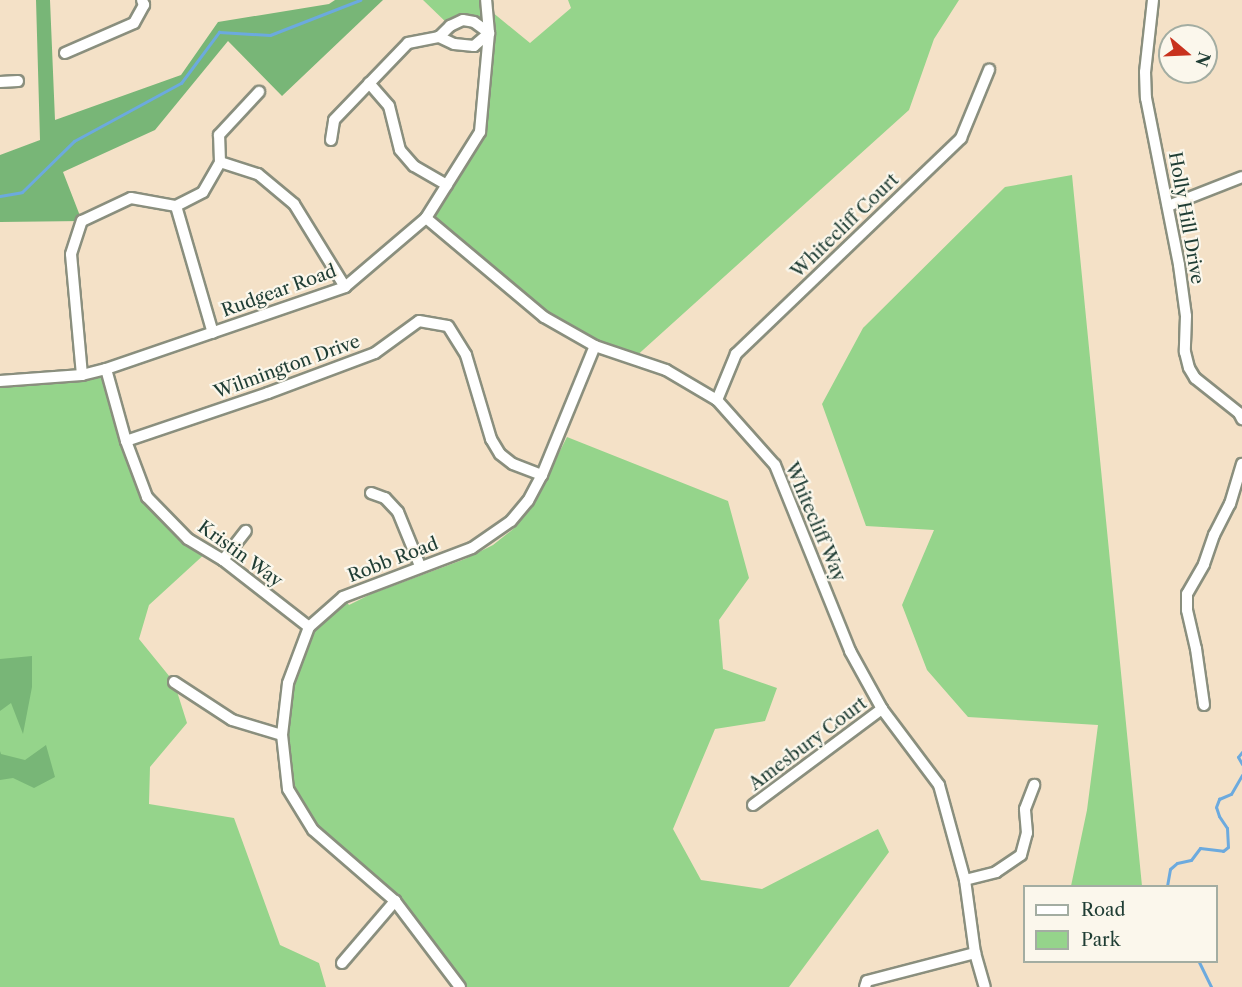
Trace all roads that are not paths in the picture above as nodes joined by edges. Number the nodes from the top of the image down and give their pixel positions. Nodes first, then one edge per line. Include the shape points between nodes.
1 (142, 0) edge
2 (486, 0) edge
3 (1153, 0) edge
4 (489, 33) junction
5 (439, 37) junction
6 (65, 53) dead end
7 (990, 70) dead end
8 (0, 81) edge
9 (18, 81) dead end
10 (369, 83) junction
11 (259, 92) dead end
12 (331, 140) dead end
13 (220, 162) junction
14 (1242, 177) edge
15 (447, 185) junction
16 (176, 206) junction
17 (1168, 206) junction
18 (426, 218) junction
19 (345, 286) junction
20 (213, 333) junction
21 (595, 346) junction
22 (106, 369) junction
23 (82, 375) junction
24 (0, 381) edge
25 (717, 400) junction
26 (1242, 419) edge
27 (126, 441) junction
28 (1242, 464) edge
29 (542, 475) junction
30 (371, 493) dead end
31 (246, 531) dead end
32 (223, 560) junction
33 (420, 566) junction
34 (309, 627) junction
35 (174, 682) dead end
36 (1204, 705) dead end
37 (882, 709) junction
38 (282, 735) junction
39 (1034, 785) dead end
40 (753, 805) dead end
41 (965, 880) junction
42 (395, 901) junction
43 (975, 953) junction
44 (342, 963) dead end
45 (460, 987) edge
46 (865, 987) edge
47 (985, 987) edge

1 - 6 street via 144,5 134,23
2 - 4 street, Rudgear Road
3 - 17 street, Holly Hill Drive via 1146,98
4 - 5 street via 474,46 453,44
4 - 5 street via 474,22 463,20
4 - 15 street, Rudgear Road via 480,132
5 - 10 street via 408,43
7 - 25 street, Whitecliff Court via 961,138 736,354
8 - 9 street
10 - 12 street via 334,120
10 - 15 street via 389,106 400,150 414,166
11 - 13 street via 219,135
13 - 16 street via 202,192
13 - 19 street via 258,174 294,204
14 - 17 street
15 - 18 street, Rudgear Road
16 - 20 street
16 - 23 street via 131,198 82,221 71,254
17 - 26 street, Holly Hill Drive via 1186,316 1185,352 1189,368 1195,378
18 - 19 street, Rudgear Road
18 - 21 street, Whitecliff Way via 544,317
19 - 20 street, Rudgear Road
20 - 22 street, Rudgear Road
21 - 25 street, Whitecliff Way via 666,370
21 - 29 street, Robb Road
22 - 23 street, Rudgear Road
22 - 27 street, Kristin Way
23 - 24 street, Rudgear Road
25 - 37 street, Whitecliff Way via 775,465 850,651
27 - 29 street, Wilmington Drive via 375,353 419,321 448,326 466,355 491,439 500,454 513,464
27 - 32 street, Kristin Way via 147,497 188,540
28 - 36 street via 1230,504 1187,594
29 - 33 street, Robb Road via 528,501 494,535 472,548
30 - 33 street via 385,498 398,512
31 - 32 street
32 - 34 street, Kristin Way
33 - 34 street, Robb Road via 343,597
34 - 38 street, Robb Road via 288,683
35 - 38 street via 232,720
37 - 40 street, Amesbury Court
37 - 41 street, Whitecliff Way via 939,785
38 - 42 street, Robb Road via 288,789 313,830
39 - 41 street via 1025,809 1027,833 1021,855 996,872
41 - 43 street, Whitecliff Way
42 - 44 street
42 - 45 street, Robb Road
43 - 46 street via 867,981
43 - 47 street, Whitecliff Way

